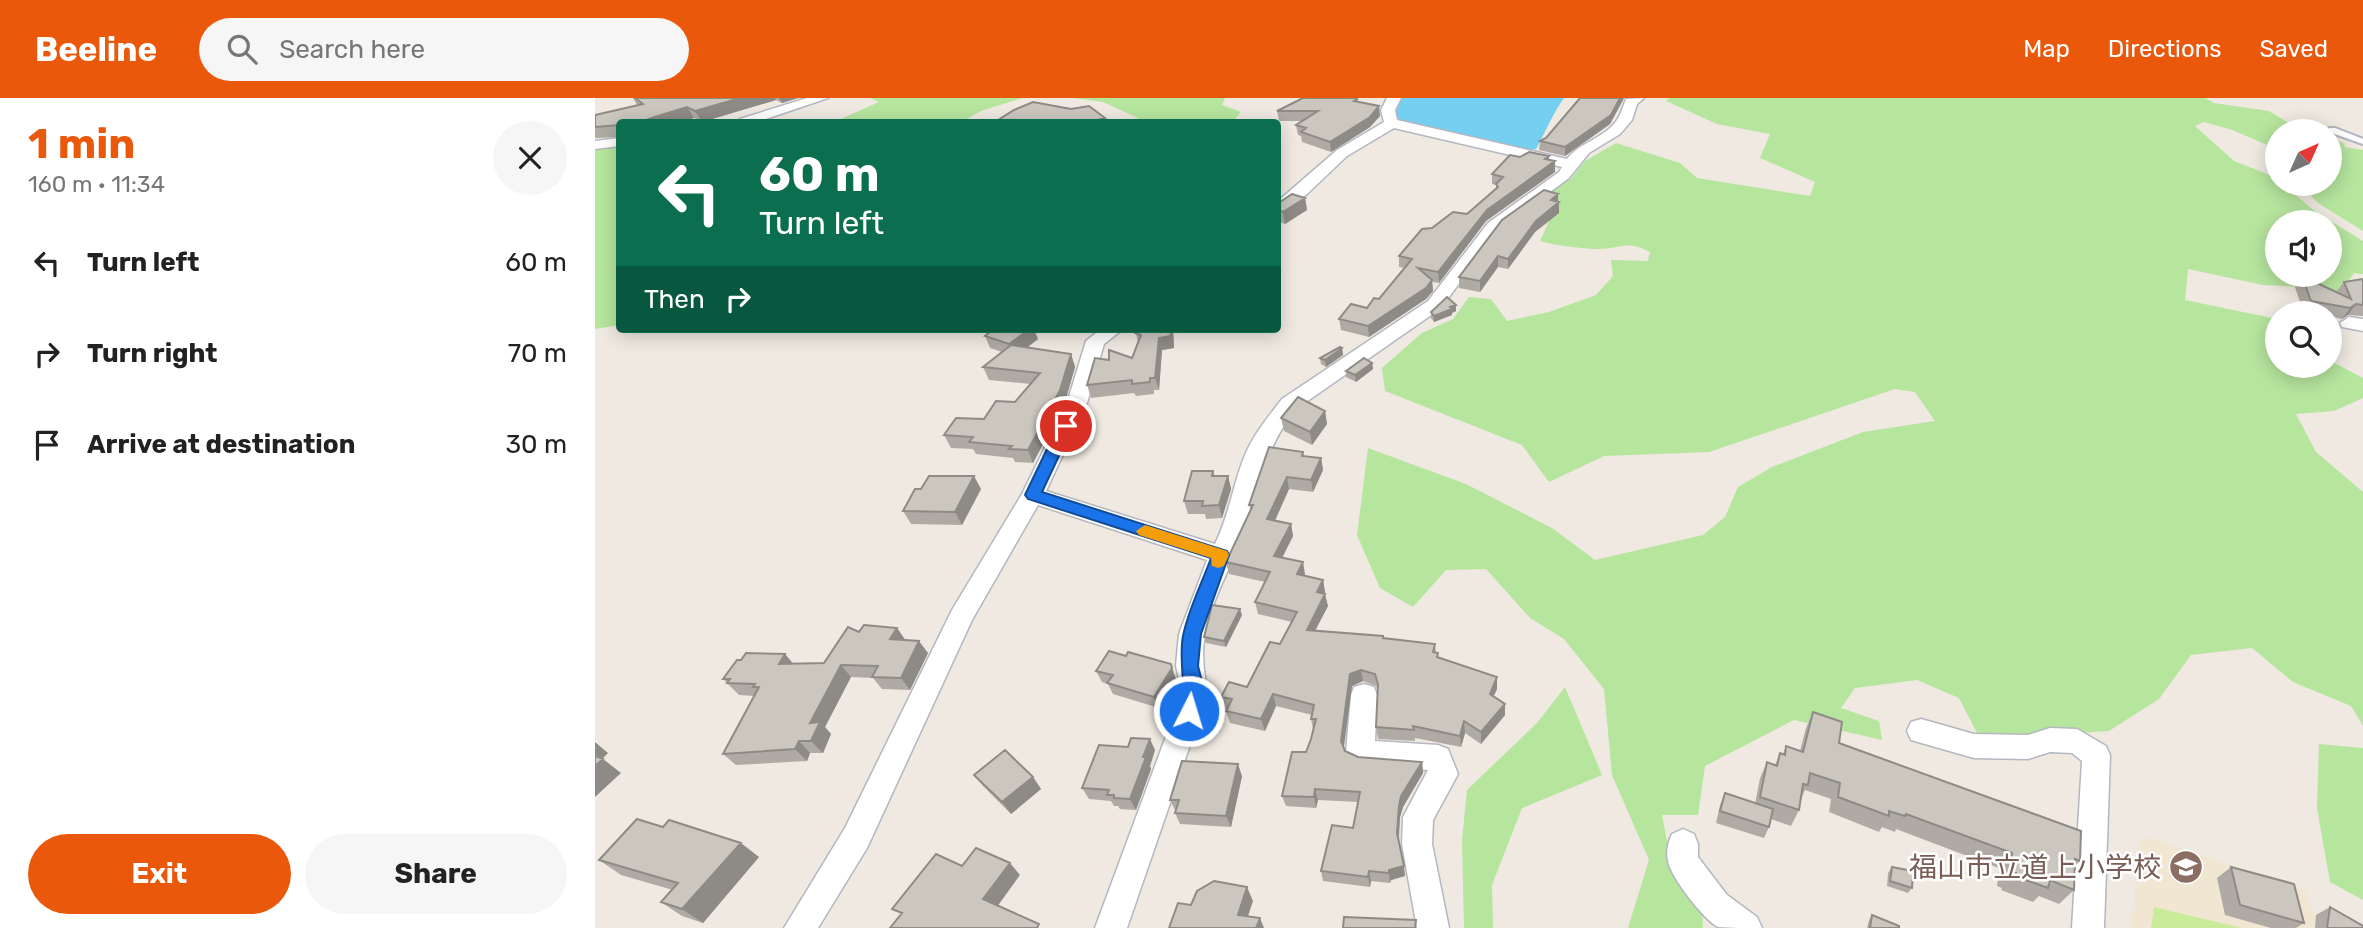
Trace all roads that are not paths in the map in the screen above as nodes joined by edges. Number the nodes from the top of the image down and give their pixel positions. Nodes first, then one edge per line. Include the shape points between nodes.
1 (821, 98) edge
2 (1394, 98) edge
3 (1637, 98) edge
4 (754, 119) edge
5 (1392, 123) junction
6 (2342, 134) edge
7 (616, 142) edge
8 (2363, 142) edge
9 (595, 145) edge
10 (1570, 164) junction
11 (1281, 207) edge
12 (1098, 333) edge
13 (1033, 495) junction
14 (1221, 555) junction
15 (1364, 695) dead end
16 (1921, 731) dead end
17 (1682, 844) dead end
18 (807, 925) edge
19 (1111, 928) edge
20 (1433, 928) edge
21 (1746, 928) edge
22 (2088, 928) edge

1 - 4 street
2 - 5 street via 1388,112
3 - 10 street via 1615,131
5 - 10 street
5 - 11 street via 1342,153
6 - 8 lane
7 - 9 street
10 - 14 street via 1564,175 1494,226 1434,305 1289,404 1271,425 1256,455 1235,527
12 - 13 street via 1077,403
13 - 14 street
13 - 18 street via 961,617 856,838
14 - 19 street via 1192,634 1189,666 1195,693
15 - 20 street via 1360,752 1439,758 1444,774 1418,817 1417,844
16 - 22 street via 1974,746 2028,747 2050,740 2077,741 2096,755
17 - 21 street via 1683,862 1716,906

